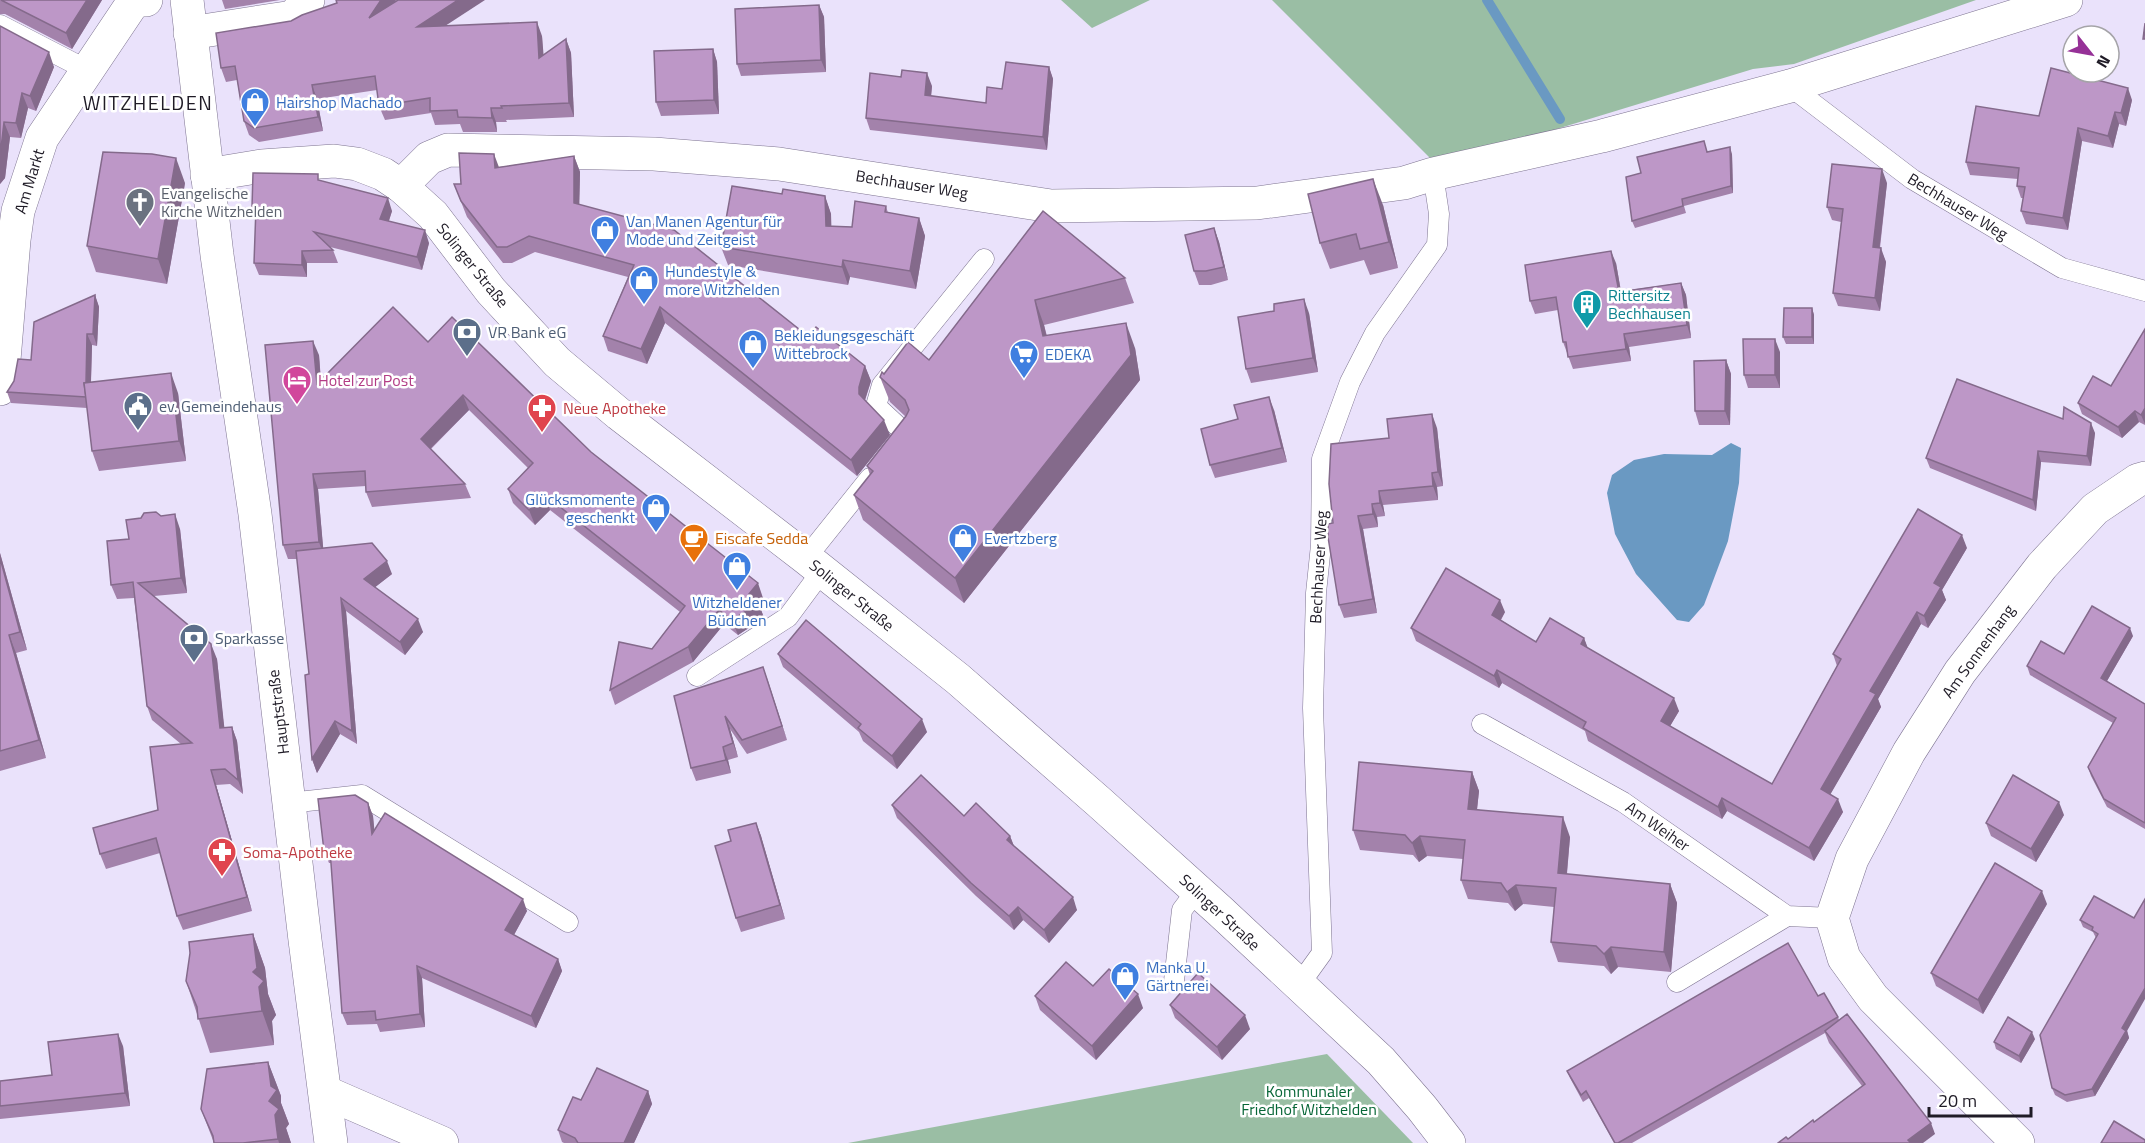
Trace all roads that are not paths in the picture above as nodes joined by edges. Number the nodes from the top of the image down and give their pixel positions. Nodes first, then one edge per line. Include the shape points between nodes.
1 (138, 0) edge
2 (187, 0) edge
3 (308, 0) edge
4 (2066, 0) edge
5 (0, 25) edge
6 (190, 33) junction
7 (87, 70) junction
8 (1790, 86) junction
9 (1433, 174) junction
10 (207, 175) junction
11 (401, 186) junction
12 (984, 259) dead end
13 (2145, 291) edge
14 (0, 389) edge
15 (2145, 478) edge
16 (814, 564) junction
17 (697, 676) dead end
18 (1482, 724) dead end
19 (289, 803) junction
20 (1197, 890) junction
21 (1787, 916) junction
22 (1832, 918) junction
23 (568, 922) dead end
24 (1174, 981) dead end
25 (1677, 982) dead end
26 (1299, 985) junction
27 (325, 1092) junction
28 (331, 1143) edge
29 (442, 1143) edge
30 (1449, 1143) edge
31 (2018, 1143) edge

1 - 7 street, Am Markt
2 - 6 street
3 - 6 street via 293,17
4 - 8 street, Bechhauser Weg
5 - 7 lane
6 - 10 street
7 - 14 street, Am Markt via 42,138 18,211
8 - 9 street, Bechhauser Weg via 1602,136
8 - 13 lane, Bechhauser Weg via 1912,179 2062,268
9 - 11 street, Bechhauser Weg via 1404,183 1257,203 1051,206 779,164 633,153 448,150 429,158
9 - 26 lane, Bechhauser Weg via 1439,214 1437,245 1375,333 1350,382 1322,459 1313,708 1322,953
10 - 11 street, Solinger Straße via 334,161 357,164
10 - 19 street, Hauptstraße via 255,514
11 - 16 street, Solinger Straße via 433,215 491,291 557,362
12 - 16 lane via 882,386 876,406 906,434
15 - 22 street, Am Sonnenhang via 2095,509 2042,566 1960,672 1909,752 1852,859
16 - 17 lane via 788,617
16 - 20 street, Solinger Straße via 958,679
18 - 21 lane, Am Weiher via 1623,802
19 - 23 lane via 362,795
19 - 27 street, Hauptstraße
20 - 24 lane via 1182,910
20 - 26 street, Solinger Straße
21 - 22 lane
21 - 25 lane
22 - 31 street via 1844,958 1873,998
26 - 30 street, Solinger Straße via 1381,1061
27 - 28 street, Hauptstraße
27 - 29 street

